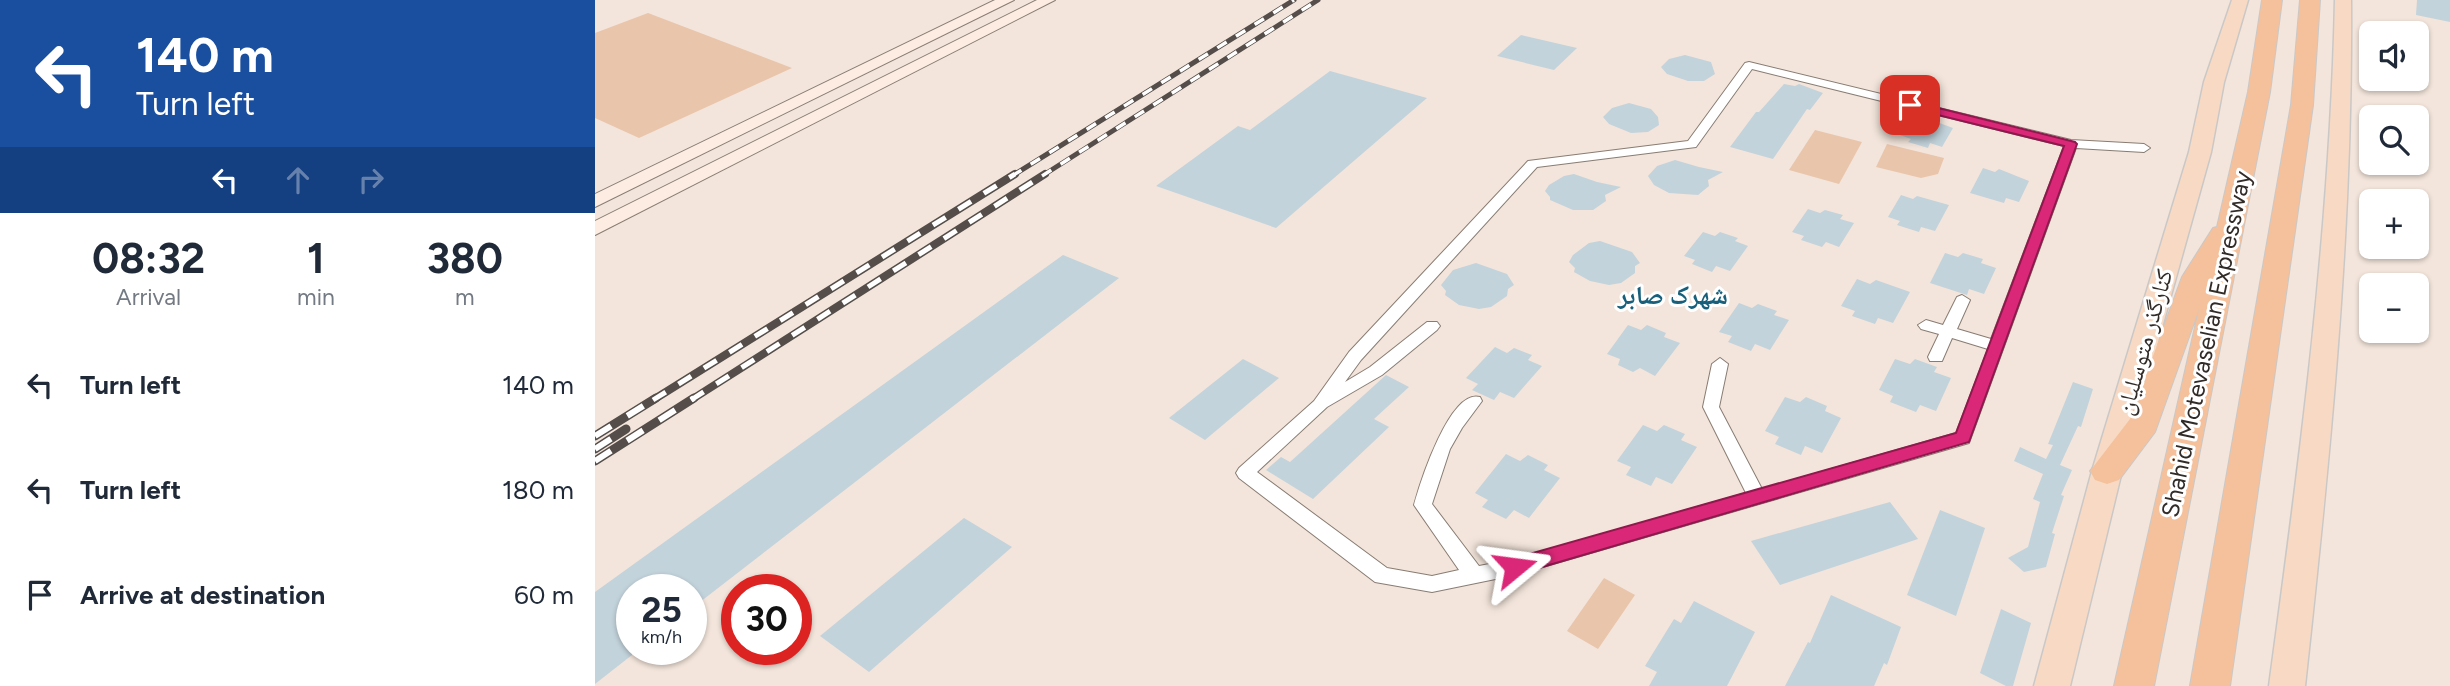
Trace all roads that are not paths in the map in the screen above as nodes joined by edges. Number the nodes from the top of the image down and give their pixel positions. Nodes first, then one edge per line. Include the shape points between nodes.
1 (1007, 0) edge
2 (1048, 0) edge
3 (2240, 0) edge
4 (2272, 0) edge
5 (2310, 0) edge
6 (2343, 0) edge
7 (2071, 144) junction
8 (2144, 148) dead end
9 (599, 199) edge
10 (633, 210) junction
11 (2233, 216) junction
12 (595, 229) edge
13 (1962, 300) dead end
14 (1926, 325) dead end
15 (1432, 326) dead end
16 (1948, 332) junction
17 (1997, 346) junction
18 (1936, 357) dead end
19 (1720, 365) dead end
20 (1474, 401) dead end
21 (1319, 405) junction
22 (2107, 471) junction
23 (1757, 497) junction
24 (1474, 575) junction
25 (2052, 686) edge
26 (2134, 686) edge
27 (2210, 686) edge
28 (2287, 686) edge

1 - 9 street
2 - 10 street
3 - 22 main road, کنارگذر متوسلیان
4 - 11 highway, Shahid Motevaselian Expressway via 2259,92
5 - 27 highway, Shahid Motevaselian Expressway via 2302,105
6 - 28 main road via 2344,104 2325,379
7 - 8 street
7 - 17 street
7 - 21 street via 1749,65 1692,144 1533,164 1356,356
9 - 10 street
10 - 12 street
11 - 22 highway via 2196,277 2144,424
11 - 26 highway, Shahid Motevaselian Expressway
13 - 16 street
14 - 16 street
15 - 21 street via 1376,371
16 - 17 street
16 - 18 street
17 - 23 street via 1963,438
19 - 23 street via 1711,407
20 - 24 street via 1458,418 1432,468 1423,505
21 - 24 street via 1245,473 1382,576 1432,584
22 - 25 main road, کنارگذر متوسلیان
23 - 24 street

